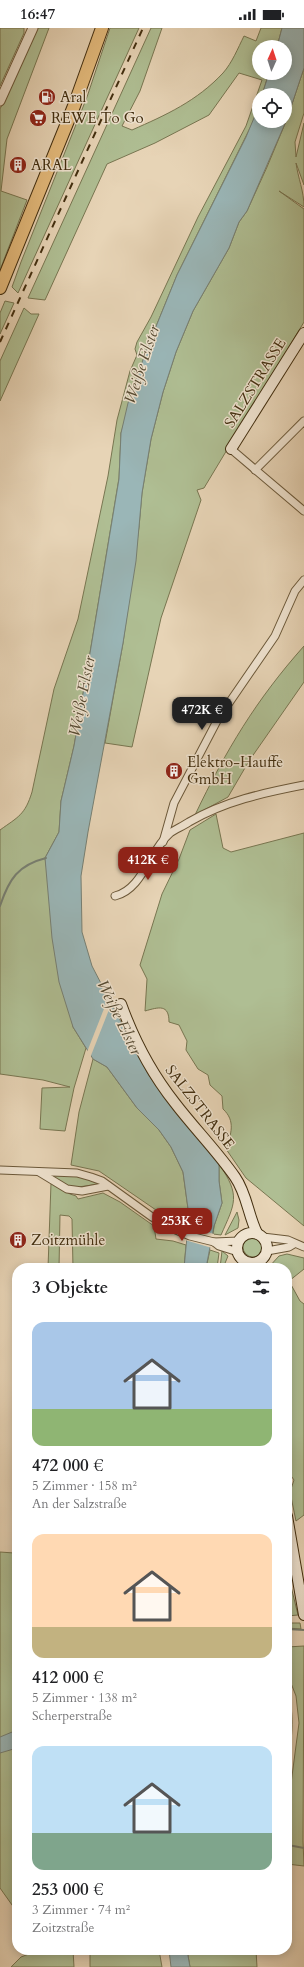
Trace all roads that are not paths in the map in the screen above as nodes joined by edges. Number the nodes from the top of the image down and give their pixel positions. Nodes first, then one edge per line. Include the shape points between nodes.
1 (33, 28) edge
2 (102, 28) edge
3 (0, 101) edge
4 (0, 288) edge
5 (304, 333) edge
6 (304, 420) edge
7 (231, 449) joint
8 (255, 470) junction
9 (304, 511) edge
10 (304, 580) edge
11 (304, 785) edge
12 (163, 842) junction
13 (115, 896) dead end
14 (121, 1004) dead end
15 (0, 1170) edge
16 (39, 1172) junction
17 (108, 1186) junction
18 (246, 1204) junction
19 (260, 1235) junction
20 (243, 1237) junction
21 (226, 1244) junction
22 (294, 1244) junction
23 (304, 1247) edge
24 (267, 1251) junction
25 (238, 1252) junction
26 (246, 1263) edge
27 (260, 1263) edge
28 (292, 1544) edge
29 (304, 1611) edge

1 - 3 street
2 - 4 main road via 74,106
5 - 7 main road, SALZSTRASSE
6 - 8 street
7 - 8 street
8 - 9 street
10 - 12 street via 289,604 275,636 215,726 174,803
11 - 12 street via 224,804 174,831
12 - 13 street via 138,879 124,894
14 - 18 main road, SALZSTRASSE via 137,1043 154,1073 174,1102 235,1177
15 - 16 street
16 - 17 street via 77,1173 102,1181
16 - 17 street via 67,1189 82,1191
17 - 21 street via 158,1220 190,1236
18 - 19 main road, SALZSTRASSE
18 - 20 main road, SALZSTRASSE
19 - 20 main road
19 - 22 street via 288,1240
19 - 24 main road via 267,1244
20 - 21 street
20 - 25 main road
21 - 25 street
22 - 23 street
22 - 24 street
24 - 27 main road
25 - 26 main road
28 - 29 main road

